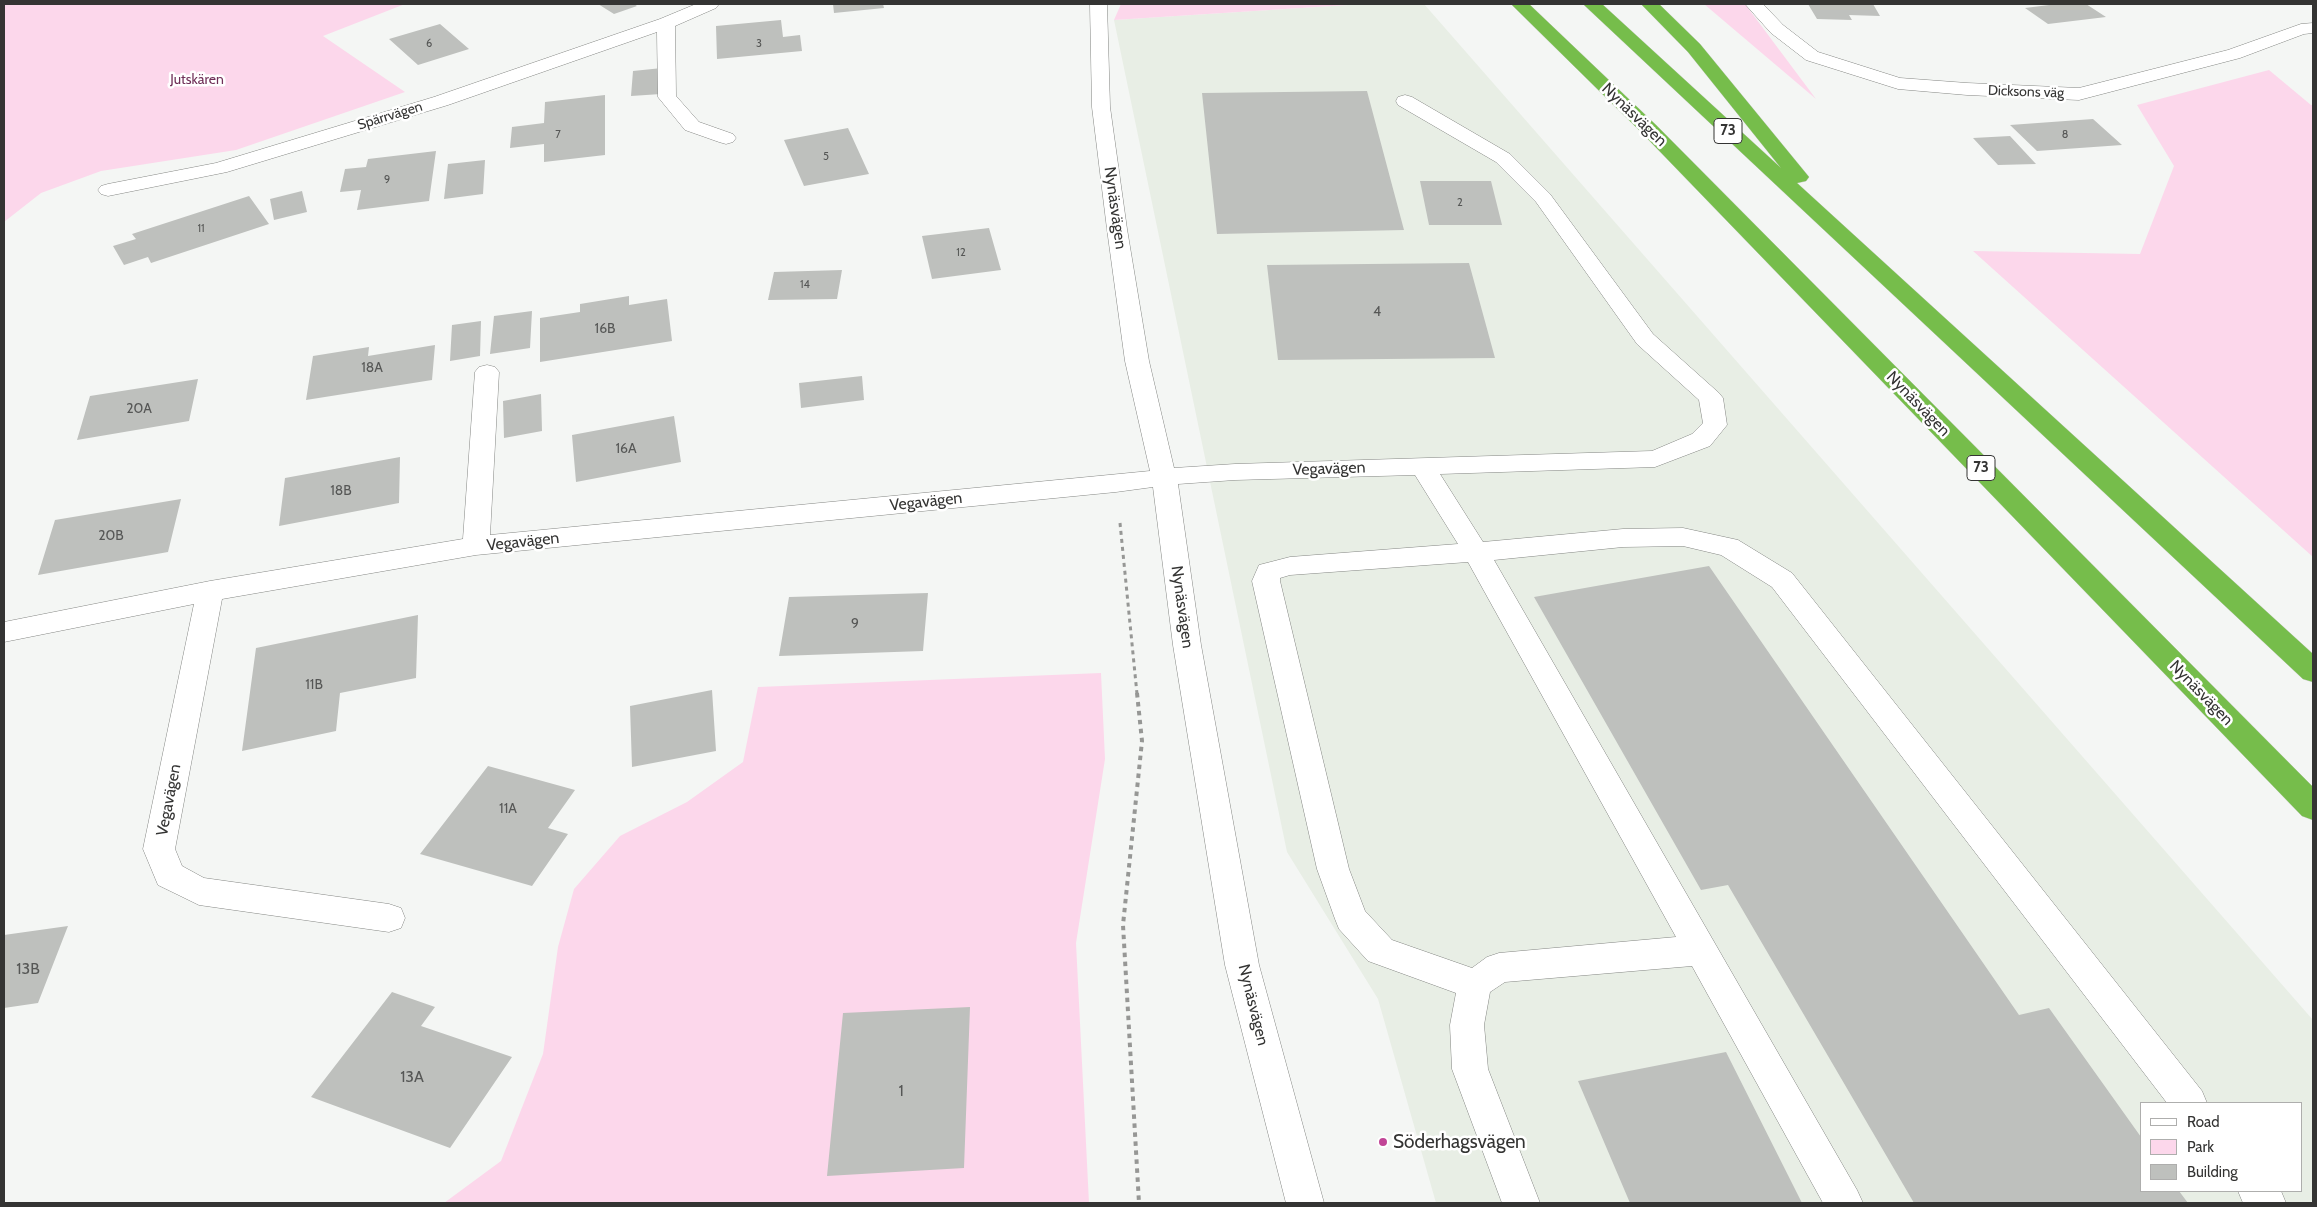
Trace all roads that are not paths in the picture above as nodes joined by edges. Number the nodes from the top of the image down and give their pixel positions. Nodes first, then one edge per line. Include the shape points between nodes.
1 (710, 4) edge
2 (1098, 4) edge
3 (1519, 4) edge
4 (1592, 4) edge
5 (1650, 4) edge
6 (1754, 4) edge
7 (666, 23) junction
8 (2313, 28) edge
9 (1405, 101) dead end
10 (726, 138) dead end
11 (108, 190) dead end
12 (1865, 258) junction
13 (487, 372) dead end
14 (1422, 466) junction
15 (1164, 477) junction
16 (476, 546) junction
17 (1476, 552) junction
18 (210, 591) junction
19 (4, 632) edge
20 (2313, 671) edge
21 (2313, 807) edge
22 (389, 918) dead end
23 (1701, 950) junction
24 (1475, 984) junction
25 (2188, 1102) edge
26 (2258, 1192) edge
27 (1305, 1203) edge
28 (1521, 1203) edge
29 (1844, 1203) edge
30 (2267, 1203) edge

1 - 7 street, Spärrvägen
2 - 15 street, Nynäsvägen via 1101,107 1117,230 1138,362
3 - 21 highway, Nynäsvägen / 73 via 1649,129
4 - 12 highway, 73
5 - 12 highway via 1694,48
6 - 8 street, Dicksons väg via 1777,29 1812,56 1898,83 2079,94 2234,54 2301,29
7 - 10 street via 666,97 692,126
7 - 11 street, Spärrvägen via 441,101 238,162
9 - 14 street, Vegavägen via 1504,158 1543,198 1645,338 1711,398 1716,425 1701,440 1655,460
12 - 20 highway, 73
13 - 16 street, Vegavägen
14 - 15 street, Vegavägen
14 - 17 street
15 - 16 street, Vegavägen
15 - 27 street, Nynäsvägen via 1187,645 1242,965
16 - 18 street, Vegavägen
17 - 23 street
17 - 24 street via 1290,566 1269,572 1266,581 1333,869 1351,919 1380,951
17 - 25 street via 1623,538 1683,537 1728,547 1782,580
18 - 19 street, Vegavägen
18 - 22 street, Vegavägen via 159,849 169,875 199,891
23 - 24 street via 1499,968
23 - 29 street
24 - 28 street via 1467,1026 1470,1070
26 - 30 street

